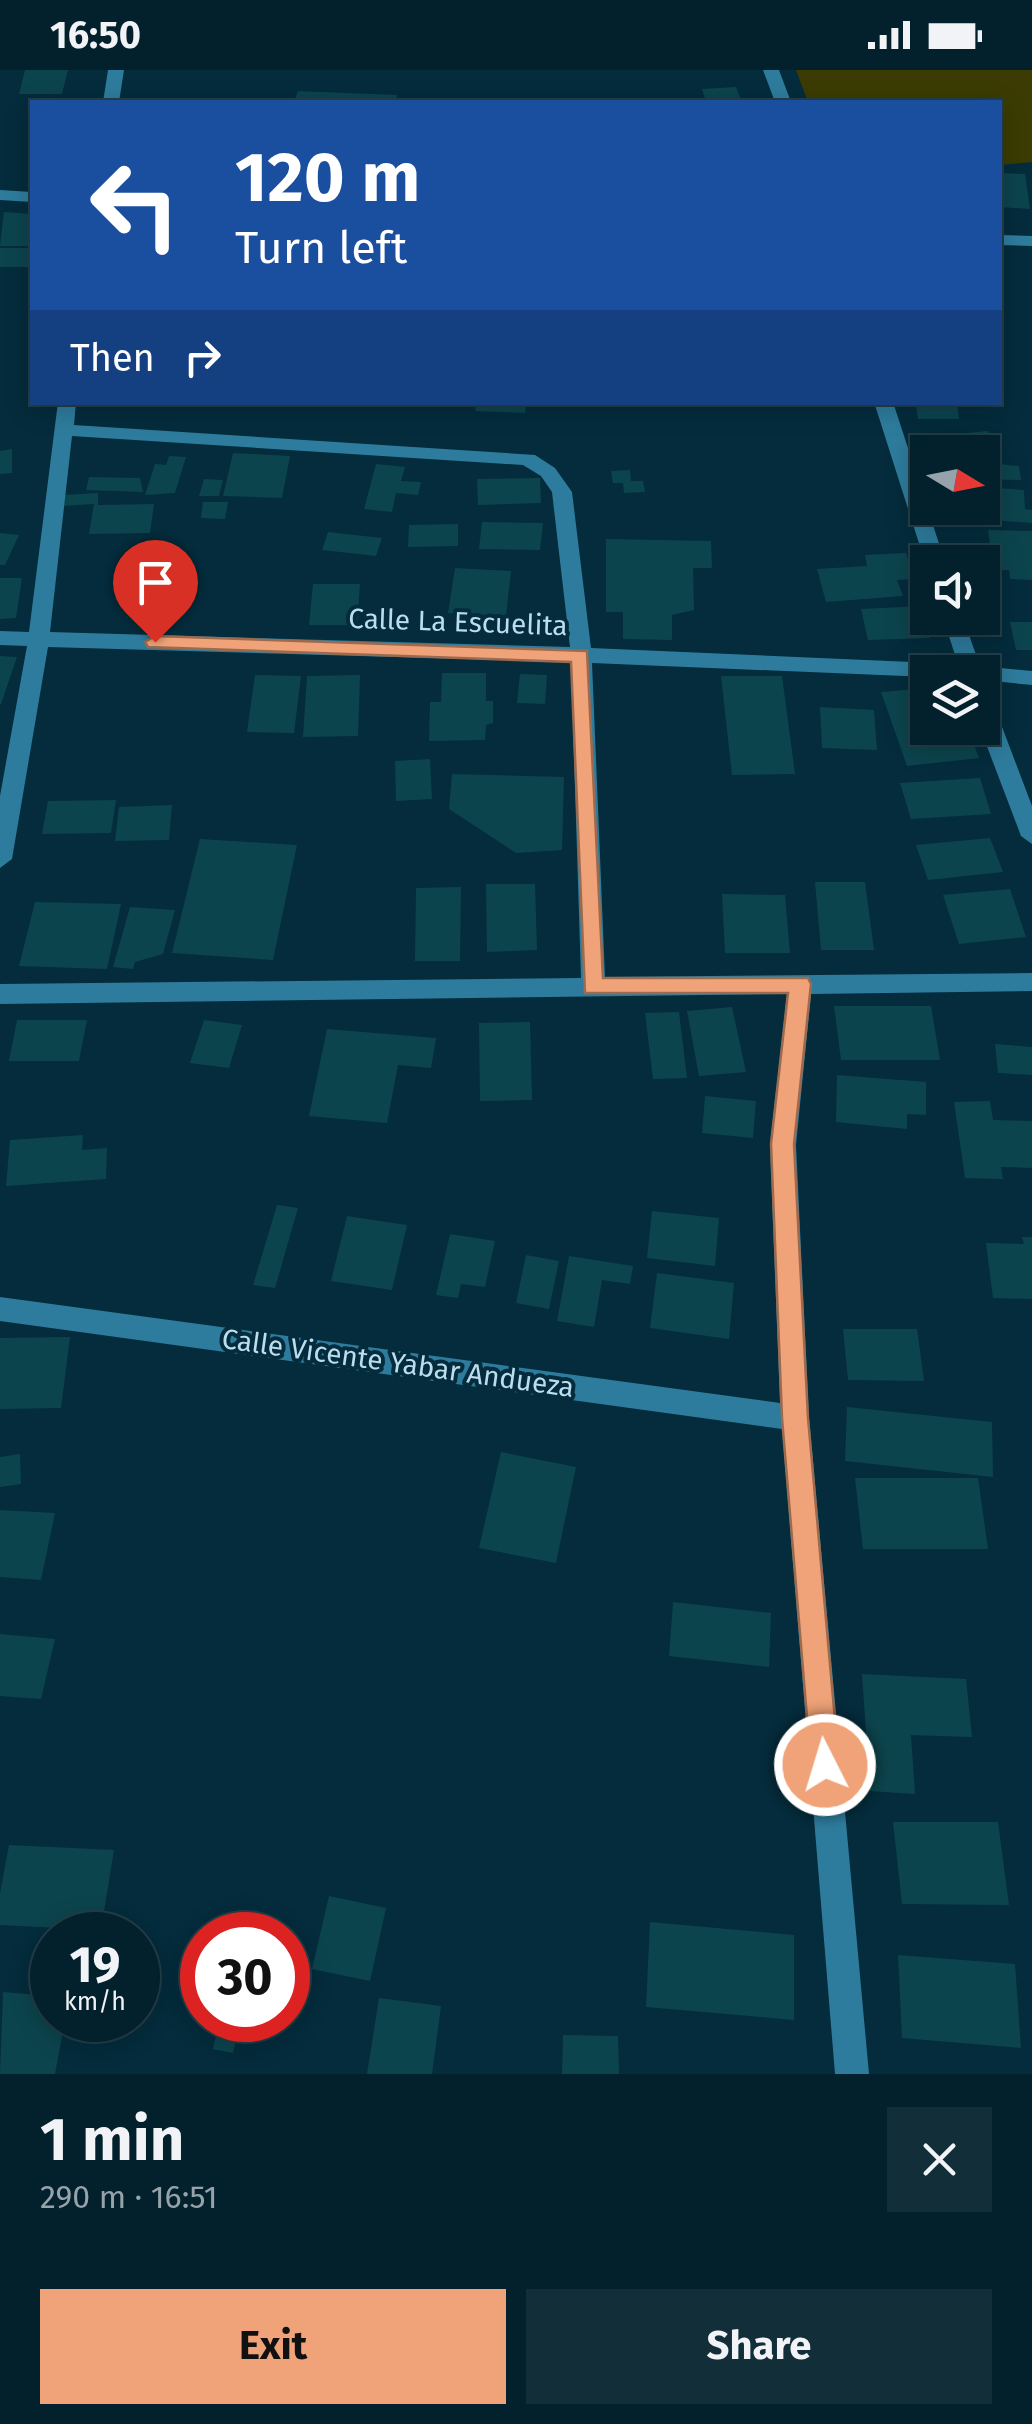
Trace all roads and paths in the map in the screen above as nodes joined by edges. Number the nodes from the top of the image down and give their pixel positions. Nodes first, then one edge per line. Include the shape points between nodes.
1 (116, 70) edge
2 (772, 70) edge
3 (112, 100) edge
4 (782, 100) edge
5 (0, 195) edge
6 (30, 197) edge
7 (1002, 240) edge
8 (1032, 241) edge
9 (67, 405) edge
10 (884, 405) edge
11 (63, 430) junction
12 (929, 545) edge
13 (0, 638) edge
14 (38, 638) junction
15 (580, 655) junction
16 (910, 669) edge
17 (1000, 675) edge
18 (1032, 678) edge
19 (998, 745) edge
20 (1032, 836) edge
21 (0, 859) edge
22 (1032, 982) edge
23 (800, 984) junction
24 (592, 987) junction
25 (0, 994) edge
26 (0, 1309) edge
27 (795, 1418) junction
28 (852, 2074) edge

1 - 3 street
2 - 4 street
5 - 6 street
7 - 8 street
9 - 11 street
10 - 12 street
11 - 14 street
11 - 15 street via 528,459 562,492
13 - 14 street, Calle La Escuelita
14 - 15 street, Calle La Escuelita
14 - 21 street
15 - 16 street, Calle La Escuelita
15 - 24 street
17 - 18 street
19 - 20 street
22 - 23 street
23 - 24 street
23 - 27 street via 782,1144
24 - 25 street
26 - 27 street, Calle Vicente Yabar Andueza
27 - 28 street

